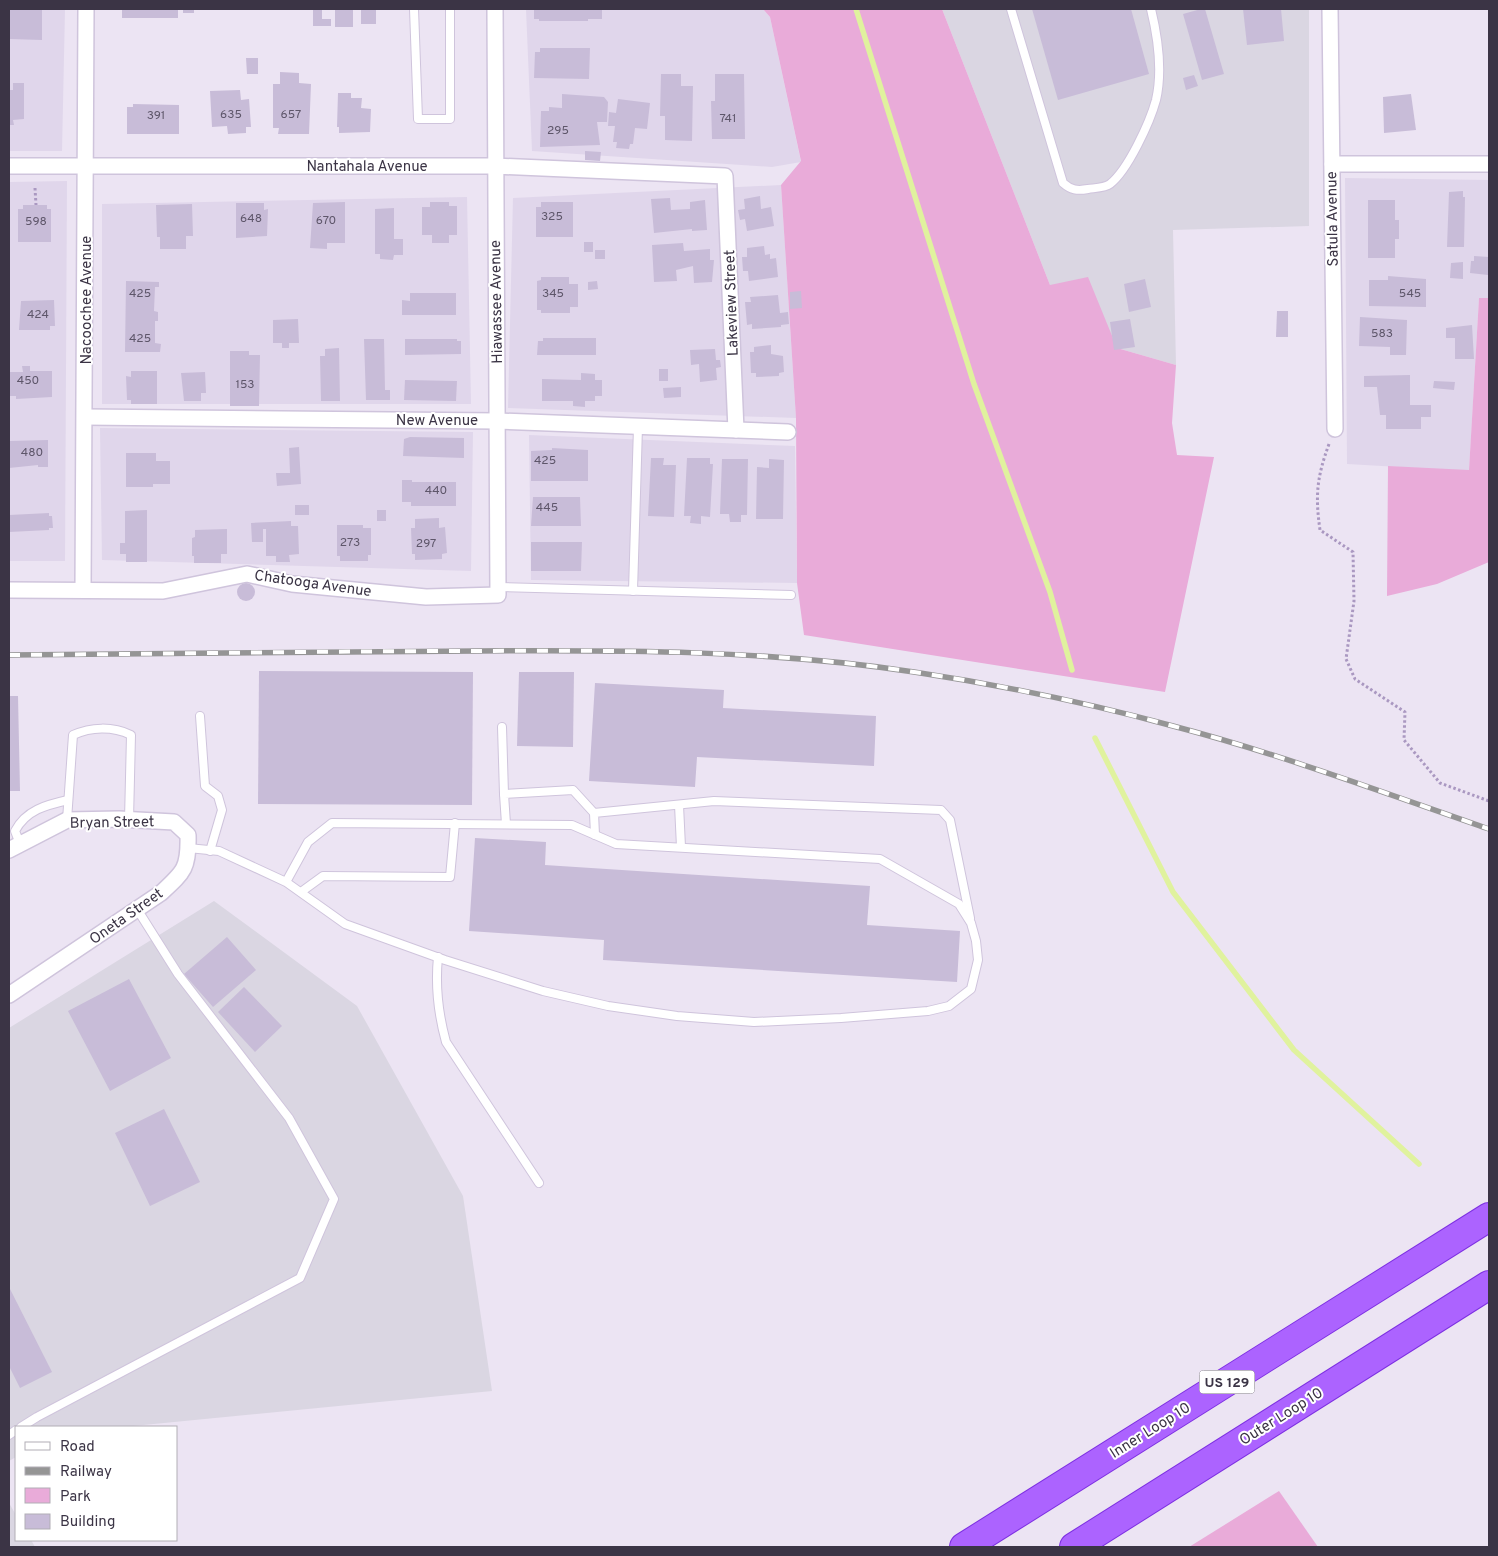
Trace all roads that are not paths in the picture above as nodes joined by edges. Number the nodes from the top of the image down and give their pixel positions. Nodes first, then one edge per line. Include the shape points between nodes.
1 (86, 9) edge
2 (414, 9) edge
3 (450, 9) edge
4 (495, 9) edge
5 (1011, 9) edge
6 (1151, 9) edge
7 (1330, 9) edge
8 (1332, 164) junction
9 (1489, 164) edge
10 (9, 166) edge
11 (86, 166) junction
12 (494, 166) junction
13 (726, 176) joint
14 (85, 418) junction
15 (498, 421) junction
16 (638, 427) junction
17 (1335, 429) road end
18 (736, 430) junction
19 (788, 432) dead end
20 (9, 590) edge
21 (83, 590) junction
22 (498, 591) junction
23 (633, 591) junction
24 (791, 595) dead end
25 (200, 716) dead end
26 (502, 728) dead end
27 (504, 794) junction
28 (68, 800) junction
29 (679, 804) junction
30 (594, 813) junction
31 (67, 820) junction
32 (129, 820) junction
33 (454, 823) junction
34 (506, 824) junction
35 (595, 835) junction
36 (14, 847) edge
37 (681, 847) junction
38 (188, 848) junction
39 (210, 851) junction
40 (286, 882) junction
41 (301, 892) junction
42 (137, 909) junction
43 (971, 922) junction
44 (438, 957) junction
45 (9, 995) edge
46 (539, 1183) dead end
47 (1489, 1216) edge
48 (1489, 1285) edge
49 (22, 1426) edge
50 (964, 1547) edge
51 (1074, 1547) edge

1 - 11 street, Nacoochee Avenue
2 - 3 lane via 418,119 450,119
4 - 12 street, Hiawassee Avenue
5 - 6 lane via 1063,183 1078,190 1108,185 1115,178 1137,145 1156,100 1160,51
7 - 8 street, Satula Avenue
8 - 9 street
8 - 17 street, Satula Avenue
10 - 11 street, Nantahala Avenue
11 - 12 street, Nantahala Avenue
11 - 14 street, Nacoochee Avenue
12 - 13 street, Nantahala Avenue
12 - 15 street, Hiawassee Avenue
13 - 18 street, Lakeview Street
14 - 15 street, New Avenue
14 - 21 street, Nacoochee Avenue
15 - 16 street, New Avenue
15 - 22 street, Hiawassee Avenue
16 - 18 street, New Avenue
16 - 23 lane
18 - 19 street, New Avenue
20 - 21 street, Chatooga Avenue
21 - 22 street, Chatooga Avenue via 162,591 247,574 292,584 426,597
22 - 23 lane
23 - 24 lane
25 - 39 lane via 205,786 218,796 222,810
26 - 27 lane
27 - 30 lane via 573,790
27 - 34 lane
28 - 31 lane
28 - 32 lane via 73,735 88,728 120,730 131,736
28 - 36 lane via 42,806 21,820 15,831
29 - 30 lane
29 - 37 lane
29 - 43 lane via 714,801 941,810 950,820
30 - 35 lane
31 - 32 street, Bryan Street
31 - 36 street, Bryan Street
32 - 38 street, Bryan Street via 174,822 188,835
33 - 34 lane
33 - 40 lane via 332,823 308,842
33 - 41 lane via 450,877 323,876
34 - 35 lane via 572,825
35 - 37 lane via 616,844
37 - 43 lane via 880,859 959,904
38 - 39 lane
38 - 42 street, Oneta Street via 182,874
39 - 40 lane
40 - 41 lane
41 - 44 lane via 345,924
42 - 45 street, Oneta Street
42 - 49 lane via 178,974 289,1118 334,1199 300,1278
43 - 44 lane via 978,960 971,989 949,1006 894,1015 754,1022 668,1015 543,991
44 - 46 lane via 436,994 446,1042
47 - 50 highway, Inner Loop 10 / US 129
48 - 51 highway, Outer Loop 10

